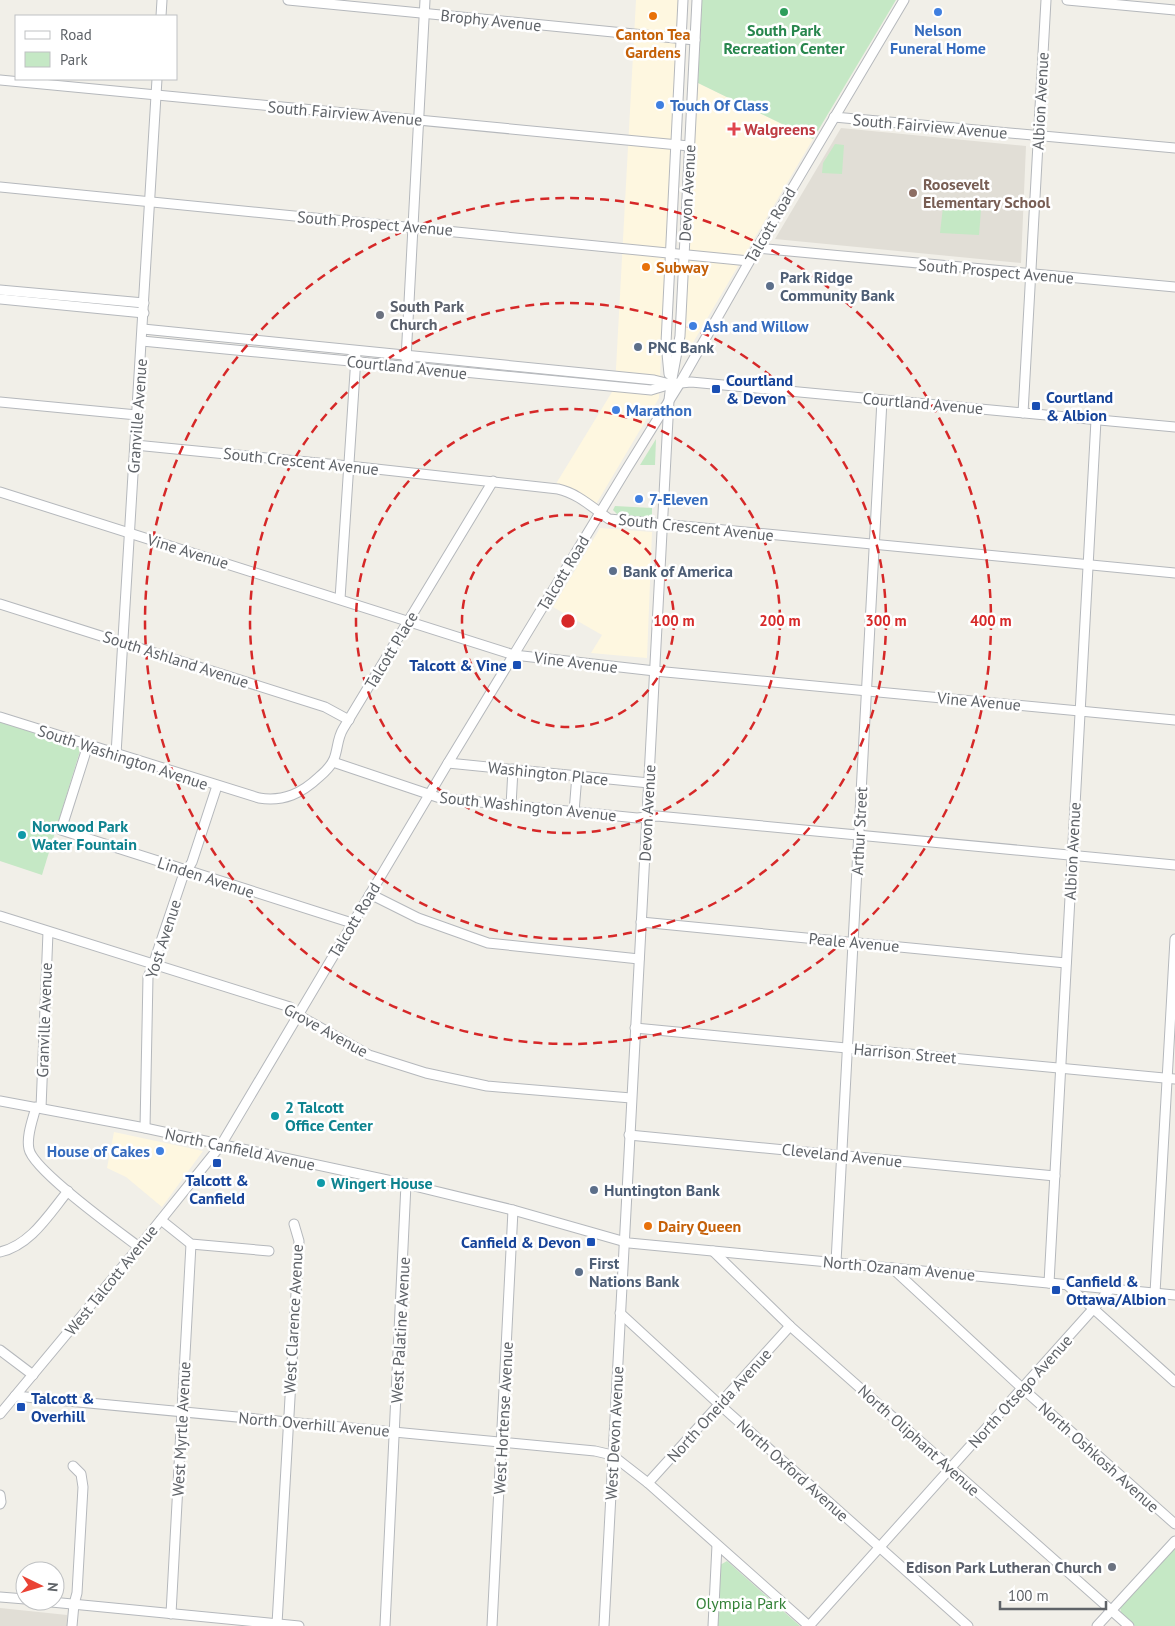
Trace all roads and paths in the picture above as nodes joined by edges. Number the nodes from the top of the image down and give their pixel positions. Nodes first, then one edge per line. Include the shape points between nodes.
1 (162, 0) edge
2 (288, 0) edge
3 (425, 0) edge
4 (683, 0) edge
5 (696, 0) edge
6 (904, 0) edge
7 (1046, 0) edge
8 (1067, 0) edge
9 (1175, 10) edge
10 (424, 13) junction
11 (161, 15) edge
12 (681, 38) junction
13 (695, 40) junction
14 (0, 80) edge
15 (157, 80) edge
16 (156, 95) junction
17 (834, 117) junction
18 (418, 120) junction
19 (1038, 135) junction
20 (676, 145) junction
21 (689, 146) junction
22 (1175, 148) edge
23 (0, 187) edge
24 (150, 202) junction
25 (413, 227) junction
26 (757, 248) junction
27 (670, 252) junction
28 (684, 253) junction
29 (750, 260) junction
30 (1031, 274) junction
31 (1175, 287) edge
32 (0, 290) edge
33 (0, 299) edge
34 (144, 308) junction
35 (143, 328) junction
36 (142, 341) junction
37 (356, 350) junction
38 (406, 355) junction
39 (356, 362) junction
40 (406, 366) junction
41 (680, 383) junction
42 (670, 384) junction
43 (670, 400) junction
44 (882, 400) junction
45 (0, 402) edge
46 (1023, 412) junction
47 (137, 415) junction
48 (1096, 420) junction
49 (1175, 427) edge
50 (136, 445) junction
51 (349, 466) junction
52 (493, 481) junction
53 (0, 492) edge
54 (600, 512) junction
55 (663, 524) junction
56 (130, 533) junction
57 (875, 544) junction
58 (1088, 565) junction
59 (1175, 573) edge
60 (340, 599) junction
61 (0, 604) edge
62 (409, 621) junction
63 (123, 642) junction
64 (514, 655) junction
65 (655, 671) junction
66 (867, 691) junction
67 (1080, 711) junction
68 (0, 717) edge
69 (349, 720) junction
70 (1175, 720) edge
71 (88, 745) junction
72 (116, 754) junction
73 (334, 762) junction
74 (448, 763) junction
75 (513, 769) junction
76 (577, 775) junction
77 (649, 783) junction
78 (217, 786) junction
79 (429, 795) junction
80 (511, 806) junction
81 (574, 812) junction
82 (647, 817) junction
83 (859, 835) junction
84 (1072, 855) junction
85 (1175, 865) edge
86 (187, 871) junction
87 (370, 894) junction
88 (0, 916) edge
89 (641, 922) junction
90 (352, 923) junction
91 (48, 932) junction
92 (1175, 939) edge
93 (853, 942) junction
94 (639, 959) junction
95 (1066, 963) junction
96 (154, 965) junction
97 (298, 1014) junction
98 (635, 1028) junction
99 (848, 1048) junction
100 (1061, 1068) junction
101 (1171, 1079) edge
102 (632, 1098) junction
103 (0, 1101) edge
104 (38, 1108) junction
105 (145, 1128) junction
106 (630, 1135) junction
107 (221, 1145) junction
108 (842, 1155) junction
109 (1055, 1176) junction
110 (406, 1184) junction
111 (68, 1191) junction
112 (513, 1210) junction
113 (161, 1220) junction
114 (294, 1224) dead end
115 (624, 1241) junction
116 (191, 1244) junction
117 (139, 1247) junction
118 (713, 1250) junction
119 (269, 1251) dead end
120 (0, 1252) edge
121 (836, 1262) junction
122 (892, 1268) junction
123 (1049, 1283) junction
124 (1067, 1284) junction
125 (1110, 1288) junction
126 (1155, 1293) junction
127 (1175, 1295) edge
128 (1094, 1308) junction
129 (620, 1313) junction
130 (790, 1326) junction
131 (0, 1350) edge
132 (33, 1376) junction
133 (1175, 1382) edge
134 (1022, 1388) junction
135 (15, 1396) junction
136 (720, 1405) junction
137 (181, 1412) junction
138 (0, 1414) edge
139 (288, 1422) junction
140 (395, 1432) junction
141 (502, 1442) junction
142 (612, 1455) junction
143 (73, 1466) dead end
144 (951, 1468) junction
145 (648, 1483) junction
146 (0, 1495) edge
147 (0, 1504) edge
148 (1175, 1524) edge
149 (1175, 1541) edge
150 (717, 1545) junction
151 (880, 1547) junction
152 (0, 1597) edge
153 (15, 1598) edge
154 (65, 1603) edge
155 (74, 1604) junction
156 (1111, 1610) junction
157 (171, 1614) junction
158 (190, 1616) junction
159 (277, 1624) junction
160 (72, 1626) edge
161 (190, 1626) edge
162 (299, 1626) edge
163 (385, 1626) edge
164 (492, 1626) edge
165 (604, 1626) edge
166 (713, 1626) edge
167 (809, 1626) edge
168 (968, 1626) edge
169 (1097, 1626) edge
170 (1129, 1626) edge

1 - 11 street
2 - 10 street, Brophy Avenue
3 - 10 street
4 - 12 street, Devon Avenue
5 - 13 street, Devon Avenue
6 - 17 street, Talcott Road
7 - 19 street, Albion Avenue
8 - 9 street
10 - 12 street, Brophy Avenue
10 - 18 street
12 - 13 street, Brophy Avenue
12 - 20 street, Devon Avenue
13 - 21 street, Devon Avenue
14 - 16 street, South Fairview Avenue
15 - 16 street, Granville Avenue
16 - 18 street, South Fairview Avenue
16 - 24 street, Granville Avenue
17 - 19 street, South Fairview Avenue
17 - 26 street, Talcott Road
18 - 20 street, South Fairview Avenue
18 - 25 street
19 - 22 street, South Fairview Avenue
19 - 30 street, Albion Avenue
20 - 21 street, South Fairview Avenue
20 - 27 street, Devon Avenue
21 - 28 street, Devon Avenue
23 - 24 street, South Prospect Avenue
24 - 25 street, South Prospect Avenue
24 - 34 street, Granville Avenue
25 - 27 street, South Prospect Avenue
25 - 38 street
26 - 29 street, Talcott Road
26 - 30 street, South Prospect Avenue
27 - 28 street, South Prospect Avenue
27 - 42 street, Devon Avenue via 666,343
28 - 29 street, South Prospect Avenue
28 - 42 street, Devon Avenue via 680,336
29 - 41 street, Talcott Road
30 - 31 street, South Prospect Avenue
30 - 46 street, Albion Avenue
32 - 34 street
33 - 34 street
34 - 35 street, Granville Avenue
35 - 36 street, Granville Avenue
35 - 37 street, Courtland Avenue
36 - 39 street, Courtland Avenue
36 - 47 street, Granville Avenue
37 - 38 street, Courtland Avenue
37 - 39 street
38 - 40 street
38 - 42 street, Courtland Avenue
39 - 40 street, Courtland Avenue
39 - 51 street
40 - 42 street, Courtland Avenue via 651,390
41 - 42 street, Courtland Avenue
41 - 43 street, Talcott Road
41 - 44 street, Courtland Avenue
42 - 43 street, Devon Avenue
43 - 54 street, Talcott Road
43 - 55 street, Devon Avenue
44 - 46 street, Courtland Avenue
44 - 57 street, Arthur Street
45 - 47 street
46 - 48 street, Courtland Avenue
47 - 50 street, Granville Avenue
48 - 49 street, Courtland Avenue
48 - 58 street, Albion Avenue
50 - 51 street, South Crescent Avenue
50 - 56 street, Granville Avenue
51 - 52 street, South Crescent Avenue
51 - 60 street
52 - 54 street, South Crescent Avenue via 562,490
52 - 62 street, Talcott Place
53 - 56 street, Vine Avenue
54 - 55 street, South Crescent Avenue via 609,519
54 - 64 street, Talcott Road
55 - 57 street, South Crescent Avenue
55 - 65 street, Devon Avenue
56 - 60 street, Vine Avenue
56 - 63 street, Granville Avenue
57 - 58 street, South Crescent Avenue
57 - 66 street, Arthur Street
58 - 59 street, South Crescent Avenue
58 - 67 street, Albion Avenue
60 - 62 street, Vine Avenue
61 - 63 street, South Ashland Avenue
62 - 64 street, Vine Avenue
62 - 69 street, Talcott Place
63 - 69 street, South Ashland Avenue via 325,706
63 - 72 street, Granville Avenue
64 - 65 street, Vine Avenue
64 - 74 street, Talcott Road
65 - 66 street, Vine Avenue
65 - 77 street, Devon Avenue
66 - 67 street, Vine Avenue
66 - 83 street, Arthur Street
67 - 70 street, Vine Avenue
67 - 84 street, Albion Avenue
68 - 71 street, South Washington Avenue
69 - 73 street, Talcott Place via 339,735
71 - 72 street, South Washington Avenue
71 - 86 street, Linden Avenue via 61,830
72 - 78 street, South Washington Avenue
73 - 78 street, South Washington Avenue via 305,789 276,800
73 - 79 street, South Washington Avenue
74 - 75 street, Washington Place
74 - 79 street, Talcott Road
75 - 76 street, Washington Place
75 - 80 street
76 - 77 street, Washington Place
76 - 81 street
77 - 82 street, Devon Avenue
78 - 86 street, Yost Avenue
79 - 80 street, South Washington Avenue
79 - 87 street, Talcott Road
80 - 81 street, South Washington Avenue
81 - 82 street, South Washington Avenue
82 - 83 street, South Washington Avenue
82 - 89 street, Devon Avenue
83 - 84 street, South Washington Avenue
83 - 93 street, Arthur Street
84 - 85 street, South Washington Avenue
84 - 95 street, Albion Avenue
86 - 90 street, Linden Avenue
86 - 96 street, Yost Avenue
87 - 90 street, Talcott Road
87 - 94 street via 418,918 488,943
88 - 91 street, Grove Avenue
89 - 93 street, Peale Avenue
89 - 94 street, Devon Avenue
90 - 97 street, Talcott Road
91 - 96 street, Grove Avenue
91 - 104 street, Granville Avenue
92 - 101 street
93 - 95 street, Peale Avenue
93 - 99 street, Arthur Street
94 - 98 street, Devon Avenue
95 - 100 street, Albion Avenue
96 - 97 street, Grove Avenue via 290,1007
96 - 105 street, Yost Avenue via 148,977
97 - 102 street, Grove Avenue via 369,1055 426,1073 487,1086
97 - 107 street, Talcott Road
98 - 99 street, Harrison Street
98 - 102 street, Devon Avenue
99 - 100 street, Harrison Street
99 - 108 street, Arthur Street
100 - 101 street, Harrison Street
100 - 109 street, Albion Avenue
101 - 126 street
102 - 106 street, Devon Avenue
103 - 104 street, North Canfield Avenue
104 - 105 street, North Canfield Avenue
104 - 111 street via 28,1143 32,1157
105 - 107 street, North Canfield Avenue
106 - 108 street, Cleveland Avenue
106 - 115 street, Devon Avenue
107 - 110 street, North Canfield Avenue
107 - 113 street, West Talcott Avenue
108 - 109 street, Cleveland Avenue
108 - 121 street, Arthur Street
109 - 123 street, Albion Avenue
110 - 112 street, North Canfield Avenue
110 - 140 street, West Palatine Avenue
111 - 117 street
111 - 120 street via 28,1238 14,1248
112 - 115 street, North Canfield Avenue
112 - 141 street, West Hortense Avenue
113 - 116 street
113 - 117 street, West Talcott Avenue
114 - 139 street, West Clarence Avenue via 299,1241
115 - 118 street, North Ozanam Avenue
115 - 129 street, West Devon Avenue
116 - 119 street
116 - 137 street, West Myrtle Avenue
117 - 132 street, West Talcott Avenue
118 - 121 street, North Ozanam Avenue
118 - 130 street, North Oliphant Avenue
121 - 122 street, North Ozanam Avenue
122 - 123 street, North Ozanam Avenue
122 - 134 street, North Oshkosh Avenue
123 - 124 street, North Ozanam Avenue
124 - 125 street, North Ozanam Avenue
124 - 128 street
125 - 126 street, North Ozanam Avenue
125 - 128 street, North Otsego Avenue
126 - 127 street, North Ozanam Avenue
128 - 133 street
128 - 134 street, North Otsego Avenue
129 - 136 street, North Oxford Avenue
129 - 142 street, West Devon Avenue
130 - 136 street, North Oneida Avenue
130 - 144 street, North Oliphant Avenue
131 - 132 street
132 - 135 street, West Talcott Avenue
134 - 144 street, North Otsego Avenue
134 - 148 street, North Oshkosh Avenue
135 - 137 street, North Overhill Avenue
135 - 138 street, West Talcott Avenue
136 - 145 street, North Oneida Avenue
136 - 151 street, North Oxford Avenue
137 - 139 street, North Overhill Avenue
137 - 157 street, West Myrtle Avenue
139 - 140 street, North Overhill Avenue
139 - 159 street, West Clarence Avenue
140 - 141 street, North Overhill Avenue
140 - 163 street, West Palatine Avenue
141 - 142 street, North Overhill Avenue
141 - 164 street, West Hortense Avenue
142 - 145 street
142 - 165 street, West Devon Avenue
143 - 155 street via 82,1474 83,1487
144 - 151 street, North Otsego Avenue
144 - 156 street, North Oliphant Avenue
145 - 150 street
146 - 147 street
149 - 156 street
150 - 166 street
150 - 167 street
151 - 167 street, North Otsego Avenue
151 - 168 street, North Oxford Avenue
152 - 153 street
154 - 155 street
155 - 157 street
155 - 160 street
156 - 169 street
156 - 170 street, North Oliphant Avenue
157 - 158 street
158 - 159 street
158 - 161 street
159 - 162 street

